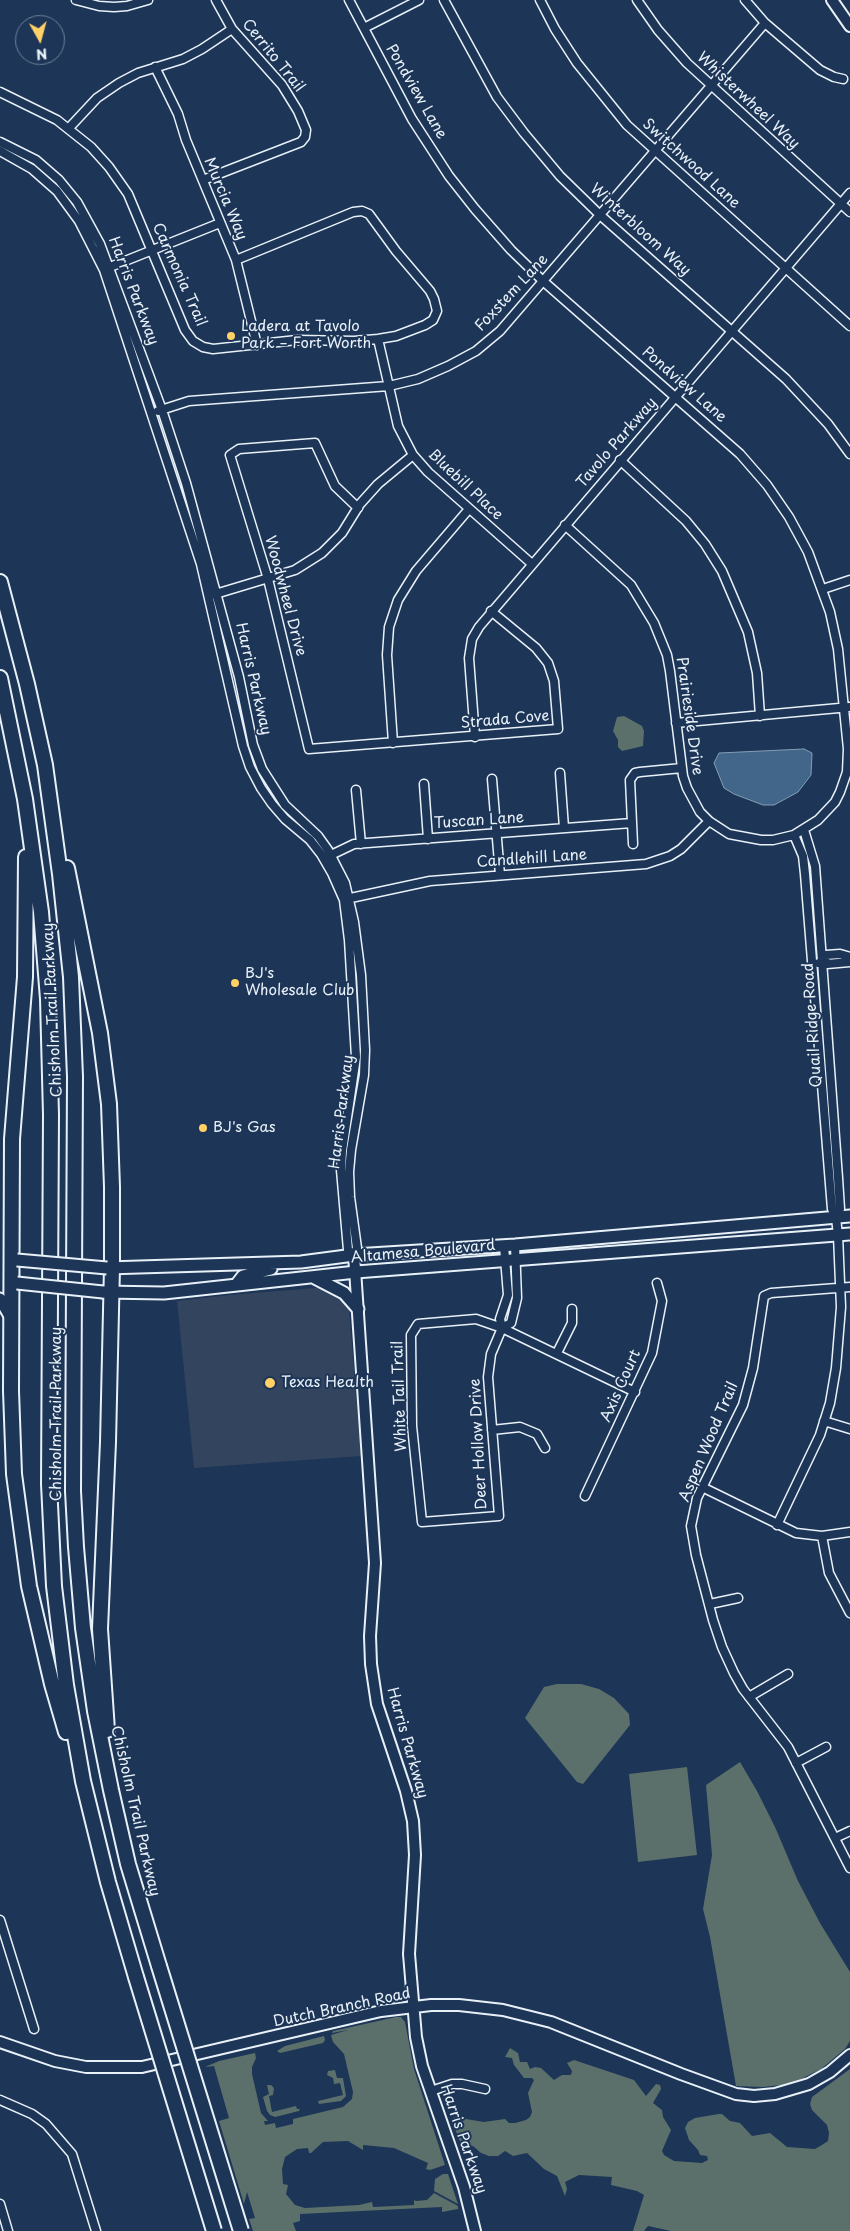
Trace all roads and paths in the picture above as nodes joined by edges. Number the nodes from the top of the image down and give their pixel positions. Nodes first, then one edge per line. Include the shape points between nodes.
1 (76, 0) edge
2 (148, 0) edge
3 (216, 0) edge
4 (349, 0) edge
5 (418, 0) edge
6 (444, 0) edge
7 (540, 0) edge
8 (637, 0) edge
9 (745, 0) edge
10 (832, 0) edge
11 (765, 23) junction
12 (850, 26) edge
13 (364, 28) junction
14 (232, 29) junction
15 (155, 67) junction
16 (843, 79) dead end
17 (710, 86) junction
18 (0, 92) edge
19 (69, 128) junction
20 (0, 142) edge
21 (655, 151) junction
22 (0, 152) edge
23 (203, 180) junction
24 (850, 193) edge
25 (840, 203) junction
26 (850, 212) edge
27 (600, 215) junction
28 (220, 223) junction
29 (152, 250) junction
30 (236, 260) junction
31 (107, 268) junction
32 (785, 268) junction
33 (543, 281) junction
34 (850, 326) edge
35 (732, 331) junction
36 (378, 339) junction
37 (256, 345) junction
38 (389, 386) junction
39 (675, 397) junction
40 (162, 410) junction
41 (152, 413) junction
42 (850, 454) edge
43 (413, 455) junction
44 (620, 460) junction
45 (358, 508) junction
46 (469, 509) junction
47 (565, 525) junction
48 (532, 564) junction
49 (268, 579) junction
50 (850, 580) edge
51 (0, 582) edge
52 (823, 589) junction
53 (213, 595) junction
54 (491, 611) junction
55 (0, 678) edge
56 (847, 707) edge
57 (760, 716) junction
58 (676, 723) junction
59 (474, 737) junction
60 (393, 743) junction
61 (309, 749) joint
62 (682, 768) junction
63 (560, 773) dead end
64 (492, 779) dead end
65 (847, 782) edge
66 (424, 784) dead end
67 (356, 790) dead end
68 (50, 797) junction
69 (25, 799) junction
70 (709, 821) junction
71 (632, 823) junction
72 (564, 828) junction
73 (804, 830) junction
74 (496, 833) junction
75 (794, 835) junction
76 (428, 839) junction
77 (360, 844) junction
78 (633, 844) dead end
79 (331, 855) junction
80 (500, 875) junction
81 (347, 899) junction
82 (850, 958) edge
83 (823, 962) junction
84 (850, 962) edge
85 (812, 963) junction
86 (364, 1021) junction
87 (355, 1022) junction
88 (346, 1162) junction
89 (850, 1216) edge
90 (836, 1218) junction
91 (693, 1230) junction
92 (850, 1234) edge
93 (838, 1235) junction
94 (510, 1245) junction
95 (643, 1250) junction
96 (354, 1255) junction
97 (9, 1259) edge
98 (510, 1260) junction
99 (283, 1263) junction
100 (236, 1265) junction
101 (110, 1268) junction
102 (356, 1272) junction
103 (314, 1278) junction
104 (9, 1282) edge
105 (657, 1283) dead end
106 (236, 1285) junction
107 (846, 1288) edge
108 (108, 1292) junction
109 (164, 1293) junction
110 (0, 1299) edge
111 (358, 1308) junction
112 (572, 1309) dead end
113 (11, 1317) junction
114 (502, 1328) junction
115 (557, 1353) junction
116 (634, 1392) junction
117 (824, 1421) junction
118 (850, 1429) edge
119 (492, 1430) junction
120 (545, 1448) dead end
121 (702, 1487) junction
122 (585, 1496) dead end
123 (422, 1522) joint
124 (777, 1525) junction
125 (850, 1532) edge
126 (822, 1536) junction
127 (738, 1598) dead end
128 (710, 1604) junction
129 (850, 1613) edge
130 (788, 1674) dead end
131 (749, 1697) junction
132 (826, 1746) dead end
133 (796, 1763) junction
134 (90, 1811) junction
135 (850, 1831) edge
136 (835, 1838) junction
137 (128, 1864) junction
138 (850, 1868) edge
139 (0, 1920) edge
140 (2, 1932) edge
141 (412, 2007) junction
142 (34, 2028) dead end
143 (0, 2042) edge
144 (850, 2055) edge
145 (484, 2089) dead end
146 (431, 2091) junction
147 (0, 2100) edge
148 (0, 2204) edge
149 (8, 2231) edge
150 (96, 2231) edge
151 (214, 2231) edge
152 (241, 2231) edge
153 (475, 2231) edge

1 - 2 street via 114,7
3 - 14 street, Cerrito Trail
4 - 13 street, Pondview Lane
5 - 13 street
6 - 27 street, Winterbloom Way via 497,97 560,176
7 - 21 street, Switchwood Lane via 555,30 592,83 627,125
8 - 17 street, Whisterwheel Way via 678,54
9 - 11 street
10 - 12 street
11 - 16 street via 820,70
11 - 17 street, Foxstem Lane
13 - 33 street, Pondview Lane via 412,119 450,176 475,210
14 - 15 street via 183,59
14 - 23 street, Cerrito Trail via 282,85 304,120 305,137 301,142
15 - 19 street via 97,98
15 - 23 street, Murcia Way via 178,114
17 - 21 street, Foxstem Lane
17 - 25 street, Whisterwheel Way
18 - 19 street, Carmonia Trail via 45,112
19 - 29 street, Carmonia Trail via 109,167 128,194
20 - 31 street, Harris Parkway via 36,160 59,180 87,218
21 - 27 street, Foxstem Lane
21 - 32 street, Switchwood Lane
22 - 31 street, Harris Parkway via 32,169 57,191
23 - 28 street, Murcia Way
24 - 25 street, Tavolo Parkway
25 - 26 street, Whisterwheel Way
25 - 32 street, Tavolo Parkway
27 - 33 street, Foxstem Lane
27 - 35 street, Winterbloom Way
28 - 29 street
28 - 30 street, Murcia Way
29 - 31 street
29 - 37 street, Carmonia Trail via 177,313 193,341 213,349
30 - 36 street, Carmonia Trail via 353,212 369,214 430,291 437,311 425,326
30 - 37 street, Murcia Way
31 - 40 street, Harris Parkway
31 - 41 street, Harris Parkway
32 - 34 street, Switchwood Lane
32 - 35 street, Tavolo Parkway
33 - 38 street, Foxstem Lane via 500,331 476,351 418,379
33 - 39 street, Pondview Lane
35 - 39 street, Tavolo Parkway
35 - 42 street, Winterbloom Way via 804,397
36 - 37 street, Carmonia Trail via 297,340
36 - 38 street, Bluebill Place
38 - 40 street, Foxstem Lane via 189,401
38 - 43 street, Bluebill Place via 398,426
39 - 44 street, Tavolo Parkway
39 - 52 street, Pondview Lane via 723,438 767,485 800,536
40 - 41 street, Foxstem Lane
40 - 53 street, Harris Parkway via 186,483
41 - 53 street, Harris Parkway
43 - 45 street via 378,484
43 - 46 street, Bluebill Place
44 - 47 street, Tavolo Parkway
44 - 57 street via 686,521 722,571 748,632 757,673
45 - 49 street via 342,533 322,553 295,570
45 - 49 street, Woodwheel Drive via 335,486 315,443 233,452 230,455
46 - 48 street, Bluebill Place
46 - 60 street via 416,571 398,600 389,627 386,655
47 - 48 street, Tavolo Parkway
47 - 58 street, Prairieside Drive via 622,576 647,610 667,655
48 - 54 street, Tavolo Parkway
49 - 53 street
49 - 61 street, Woodwheel Drive
50 - 52 street
51 - 68 highway, Chisholm Trail Parkway via 31,701
52 - 56 street, Pondview Lane via 838,649
53 - 79 street, Harris Parkway via 239,676 253,744 262,770 285,805 318,836
53 - 81 street, Harris Parkway via 243,746 250,766 272,804 321,854
54 - 59 street, Tavolo Parkway via 479,627 470,648
54 - 59 street, Strada Cove via 536,648 548,663 556,689 558,730
55 - 69 highway, Chisholm Trail Parkway
56 - 57 street
56 - 65 street, Pondview Lane
57 - 58 street
58 - 62 street, Prairieside Drive
59 - 60 street, Strada Cove
60 - 61 street, Strada Cove
62 - 70 street, Prairieside Drive via 687,788
62 - 71 street via 640,772 632,776 629,784
63 - 72 street
64 - 74 street
65 - 73 street, Pondview Lane via 827,812
66 - 76 street
67 - 77 street
68 - 101 highway via 78,914 100,1034 108,1104 112,1187
68 - 137 highway, Chisholm Trail Parkway via 68,942 74,1045 72,1467 76,1547 95,1711
69 - 97 highway via 27,950 12,1117
69 - 134 highway, Chisholm Trail Parkway via 41,912 48,999 52,1564 66,1685
70 - 75 street, Prairieside Drive via 729,834 746,839 773,840
70 - 80 street, Candlehill Lane via 681,850 657,862
71 - 72 street, Tuscan Lane
71 - 78 street
72 - 74 street, Tuscan Lane
73 - 75 street, Pondview Lane
73 - 83 street, Quail Ridge Road via 815,866
74 - 76 street, Tuscan Lane
74 - 80 street
75 - 85 street, Quail Ridge Road via 803,856
76 - 77 street, Tuscan Lane
77 - 79 street, Tuscan Lane
79 - 81 street, Harris Parkway via 338,866
80 - 81 street, Candlehill Lane via 430,881
81 - 86 street, Harris Parkway via 361,975
81 - 87 street, Harris Parkway
82 - 83 street via 840,954 826,956
83 - 84 street
83 - 85 street
83 - 90 street, Quail Ridge Road via 840,1209
85 - 90 street, Quail Ridge Road via 832,1209
86 - 87 street
86 - 88 street, Harris Parkway via 364,1075
87 - 88 street, Harris Parkway via 356,1057
88 - 96 street, Harris Parkway via 342,1189 348,1250
89 - 90 main road, Altamesa Boulevard
90 - 91 main road, Altamesa Boulevard
90 - 93 street, Quail Ridge Road
91 - 94 main road, Altamesa Boulevard
91 - 95 main road via 688,1238 662,1240
92 - 93 main road, Altamesa Boulevard
93 - 95 main road, Altamesa Boulevard
93 - 107 street, Quail Ridge Road
94 - 96 main road, Altamesa Boulevard
94 - 98 street, Deer Hollow Drive
94 - 98 street, Deer Hollow Drive
95 - 98 main road, Altamesa Boulevard
96 - 99 main road, Altamesa Boulevard
96 - 102 street, Harris Parkway
97 - 101 main road, Altamesa Boulevard, bridge
97 - 104 highway
98 - 102 main road, Altamesa Boulevard
98 - 114 street, Deer Hollow Drive via 517,1298 511,1322
99 - 100 main road, Altamesa Boulevard
99 - 106 main road via 243,1276
100 - 101 main road, Altamesa Boulevard
100 - 109 main road via 229,1278
101 - 108 highway
102 - 103 main road, Altamesa Boulevard
102 - 111 street, Harris Parkway
103 - 106 main road, Altamesa Boulevard
103 - 111 main road via 344,1293
104 - 108 main road, Altamesa Boulevard, bridge
104 - 113 highway
105 - 116 street, Axis Court via 662,1301 652,1354
106 - 109 main road, Altamesa Boulevard
107 - 117 street, Quail Ridge Road via 836,1368
107 - 121 street, Aspen Wood Trail via 770,1292 764,1296 753,1368 743,1404
108 - 109 main road, Altamesa Boulevard
108 - 137 highway via 100,1642 104,1707
110 - 113 main road
111 - 141 street, Harris Parkway via 375,1563 371,1664 377,1704 406,1791 413,1826 415,1854 409,1954
112 - 115 street via 572,1323
113 - 134 highway via 14,1474 24,1559 52,1684
114 - 115 street, White Tail Trail
114 - 119 street, Deer Hollow Drive via 490,1354 488,1376
114 - 123 street, White Tail Trail via 476,1319 452,1320 418,1324 411,1335 412,1426
115 - 116 street, White Tail Trail
116 - 122 street, Axis Court
117 - 118 street
117 - 124 street, Quail Ridge Road via 802,1476
119 - 120 street via 520,1427 537,1434
119 - 123 street, Deer Hollow Drive via 499,1516
121 - 124 street
121 - 128 street, Aspen Wood Trail via 691,1526
124 - 126 street via 796,1533
125 - 126 street
126 - 129 street via 829,1574
127 - 128 street
128 - 131 street, Aspen Wood Trail via 722,1647
130 - 131 street
131 - 133 street, Aspen Wood Trail via 779,1734
132 - 133 street
133 - 136 street, Aspen Wood Trail
134 - 151 highway, Chisholm Trail Parkway, bridge via 136,1977
135 - 136 street
136 - 138 street, Aspen Wood Trail
137 - 152 highway, Chisholm Trail Parkway, bridge
139 - 140 street
140 - 142 street
141 - 143 street, Dutch Branch Road via 382,2011 142,2067 86,2067 55,2061
141 - 144 street, Dutch Branch Road via 481,2006 551,2022 681,2074 736,2094 754,2096 775,2094 808,2084 830,2072
141 - 146 street, Harris Parkway via 422,2066
145 - 146 street via 452,2084
146 - 153 street, Harris Parkway via 464,2187
147 - 150 street via 46,2124 72,2154
148 - 149 street

